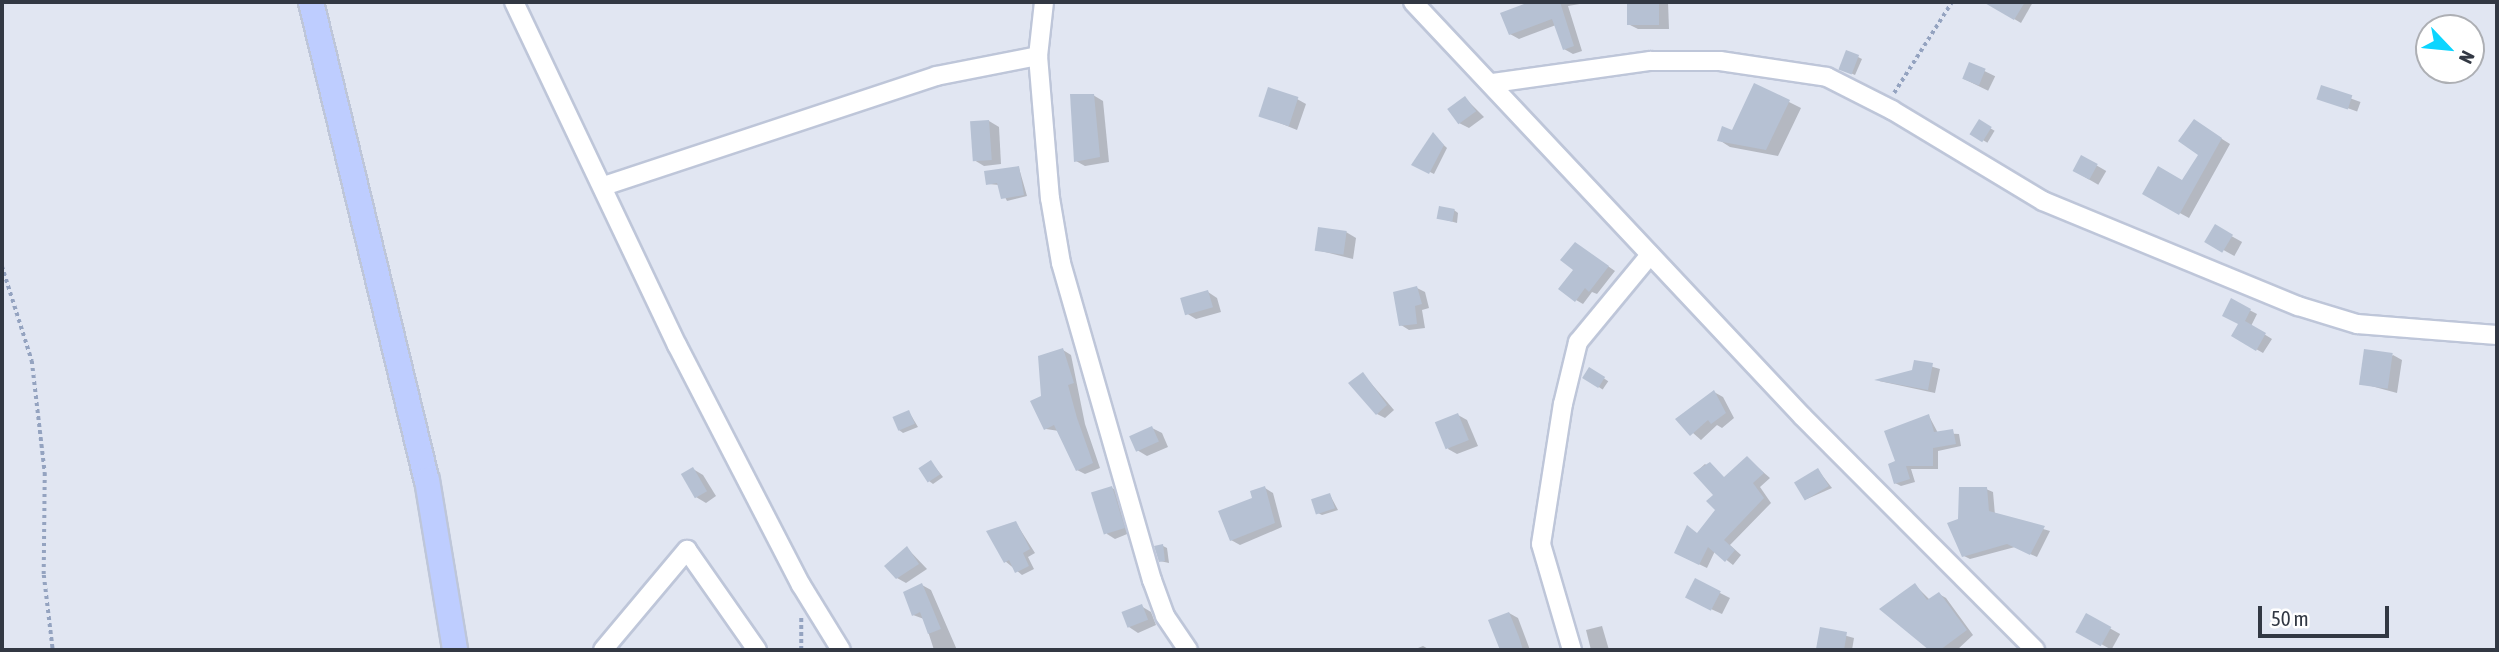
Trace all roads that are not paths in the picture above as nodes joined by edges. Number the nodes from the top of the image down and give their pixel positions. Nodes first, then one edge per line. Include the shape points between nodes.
1 (311, 2) edge
2 (514, 2) edge
3 (1044, 2) edge
4 (1413, 2) edge
5 (1038, 56) junction
6 (1493, 83) junction
7 (604, 186) junction
8 (1650, 255) junction
9 (2497, 335) edge
10 (455, 650) edge
11 (603, 650) edge
12 (757, 650) edge
13 (841, 650) edge
14 (1188, 650) edge
15 (1572, 650) edge
16 (2035, 650) edge

1 - 10 main road via 427,480
2 - 7 street
3 - 5 street
4 - 6 street
5 - 7 street via 924,80
5 - 14 street via 1050,198 1061,263 1152,580 1165,616
6 - 8 street
6 - 9 street via 1637,62 1720,61 1827,77 1885,106 2043,201 2298,306 2357,324
7 - 13 street via 677,345 801,585
8 - 15 street via 1578,342 1563,404 1541,544
8 - 16 street via 1803,417
11 - 12 street via 687,550

